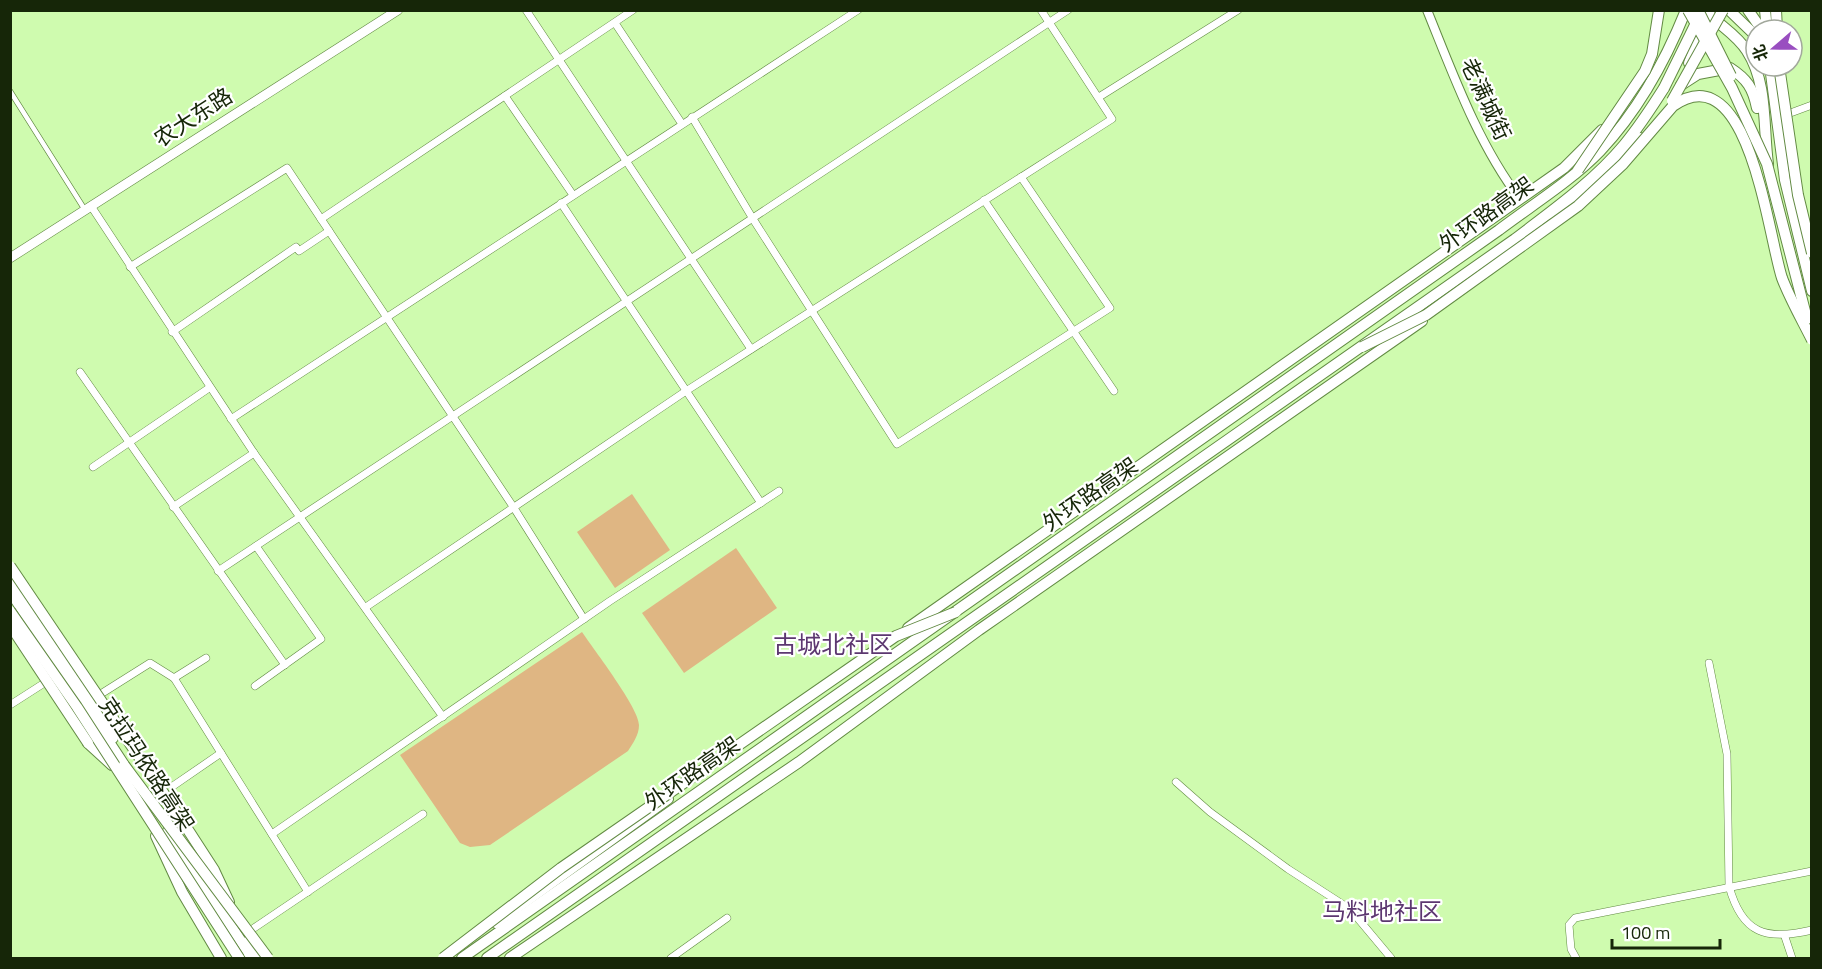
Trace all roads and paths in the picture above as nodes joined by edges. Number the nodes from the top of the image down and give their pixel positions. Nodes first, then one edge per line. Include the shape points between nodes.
1 (398, 10) edge
2 (526, 10) edge
3 (633, 10) edge
4 (858, 10) edge
5 (1041, 10) edge
6 (1068, 10) edge
7 (1238, 10) edge
8 (1427, 10) edge
9 (1659, 10) edge
10 (1686, 10) edge
11 (1723, 10) edge
12 (1729, 10) edge
13 (1704, 11) edge
14 (615, 23) junction
15 (1049, 23) junction
16 (1744, 24) edge
17 (559, 61) junction
18 (1773, 78) edge
19 (1774, 78) edge
20 (1781, 78) edge
21 (1680, 86) junction
22 (10, 91) edge
23 (505, 96) junction
24 (1099, 96) junction
25 (1812, 105) edge
26 (1782, 116) junction
27 (692, 117) junction
28 (1661, 117) junction
29 (681, 124) junction
30 (1751, 127) junction
31 (625, 161) junction
32 (1768, 161) junction
33 (1578, 170) junction
34 (1021, 177) junction
35 (573, 195) junction
36 (984, 200) junction
37 (1520, 200) junction
38 (561, 203) junction
39 (88, 208) junction
40 (321, 219) junction
41 (753, 219) junction
42 (329, 231) junction
43 (1812, 243) edge
44 (1812, 254) edge
45 (10, 258) edge
46 (690, 259) junction
47 (130, 267) junction
48 (1812, 291) edge
49 (626, 301) junction
50 (812, 311) junction
51 (387, 317) junction
52 (172, 332) junction
53 (1072, 332) junction
54 (1812, 334) edge
55 (1812, 342) edge
56 (1362, 347) junction
57 (751, 349) junction
58 (80, 372) dead end
59 (209, 388) junction
60 (686, 391) junction
61 (1114, 392) dead end
62 (453, 416) junction
63 (231, 419) junction
64 (128, 442) junction
65 (254, 453) junction
66 (93, 467) dead end
67 (779, 491) dead end
68 (761, 503) junction
69 (173, 507) junction
70 (514, 508) junction
71 (300, 517) junction
72 (256, 546) junction
73 (10, 566) edge
74 (218, 571) junction
75 (10, 581) edge
76 (10, 591) edge
77 (366, 608) junction
78 (10, 612) edge
79 (956, 612) junction
80 (584, 619) junction
81 (10, 625) edge
82 (206, 658) dead end
83 (1709, 663) dead end
84 (285, 665) junction
85 (54, 677) junction
86 (174, 678) junction
87 (255, 686) dead end
88 (88, 700) junction
89 (10, 705) edge
90 (443, 717) junction
91 (221, 753) junction
92 (122, 769) junction
93 (1176, 782) dead end
94 (173, 786) dead end
95 (423, 814) dead end
96 (147, 817) junction
97 (272, 834) junction
98 (1812, 871) edge
99 (1729, 886) junction
100 (308, 892) junction
101 (727, 918) dead end
102 (254, 928) dead end
103 (1812, 930) edge
104 (1785, 937) junction
105 (248, 943) junction
106 (221, 958) edge
107 (239, 958) edge
108 (252, 958) edge
109 (259, 958) edge
110 (268, 958) edge
111 (445, 958) edge
112 (462, 958) edge
113 (487, 958) edge
114 (510, 958) edge
115 (671, 958) edge
116 (1392, 958) edge
117 (1576, 958) edge
118 (1792, 958) edge

1 - 39 main road, 农大东路
2 - 17 street
3 - 14 street
4 - 27 street
5 - 15 street
6 - 15 street
7 - 24 street
8 - 37 street, 老满城街 via 1460,92 1506,181
9 - 33 main road, bridge via 1645,71
10 - 30 main road, bridge
10 - 33 main road, 外环路高架, bridge via 1659,71 1636,108 1599,152
10 - 37 main road via 1669,45 1620,111 1564,168
11 - 28 main road, bridge
12 - 16 main road
13 - 21 main road
13 - 30 main road, bridge
13 - 32 main road via 1738,39 1755,67 1761,88
13 - 56 main road, 外环路高架, bridge via 1665,88 1625,145 1583,187
14 - 17 street
14 - 29 street
15 - 24 street
15 - 41 street
17 - 23 street
17 - 31 street
18 - 48 main road via 1785,180
19 - 26 main road
20 - 44 main road, bridge via 1798,195
21 - 32 main road via 1698,74 1720,68 1730,68 1745,77 1753,90
21 - 114 main road via 1648,129 1591,188 1462,292 979,630 799,762
22 - 39 street
23 - 35 street
23 - 40 street
24 - 34 street via 1112,119
25 - 26 street
26 - 43 main road
27 - 29 street
27 - 41 street
28 - 55 main road, bridge via 1683,99 1701,95 1716,100 1731,115 1758,178 1782,277
28 - 56 main road, bridge via 1623,164 1578,206 1426,315
29 - 31 street
30 - 54 main road, bridge via 1767,164
31 - 35 street
31 - 46 street
32 - 55 main road
33 - 79 main road, 外环路高架 via 1499,231
34 - 36 street
34 - 53 street via 1110,309
35 - 38 street
36 - 50 street
36 - 53 street
37 - 111 main road via 956,596 719,756 658,808
38 - 49 street
38 - 51 street
39 - 45 main road, 农大东路
39 - 47 street
40 - 42 street
40 - 47 street via 287,168
41 - 46 street
41 - 50 street
42 - 51 street
42 - 52 street via 299,251 296,247
46 - 49 street
46 - 57 street
47 - 52 street
49 - 60 street
49 - 62 street
50 - 53 street via 897,444
50 - 57 street
51 - 62 street
51 - 63 street
52 - 59 street
53 - 61 street
56 - 113 main road, 外环路高架
57 - 60 street
58 - 64 street
59 - 63 street
59 - 64 street
60 - 68 street
60 - 70 street
62 - 70 street
62 - 71 street
63 - 65 street
64 - 66 street
64 - 69 street
65 - 69 street
65 - 71 street
67 - 68 street
68 - 80 street
69 - 74 street
70 - 77 street
70 - 80 street
71 - 72 street
71 - 77 street
72 - 74 street
72 - 84 street via 321,639
73 - 105 main road, bridge via 214,870
74 - 84 street
75 - 88 main road
76 - 92 main road, 克拉玛依路高架
77 - 90 street
78 - 85 main road
78 - 96 main road, 克拉玛依路高架, bridge
79 - 111 main road, bridge via 896,636 579,854
79 - 112 main road, 外环路高架, bridge
80 - 90 street
81 - 92 main road, bridge via 88,743
82 - 86 street
83 - 99 street via 1727,754
84 - 87 street
85 - 89 street
85 - 92 main road
86 - 88 street via 150,663
86 - 91 street
88 - 105 main road
90 - 97 street
91 - 94 street
91 - 97 street
92 - 107 main road
92 - 108 main road, 克拉玛依路高架, bridge
92 - 110 main road, bridge
93 - 116 street via 1288,869 1350,909
95 - 100 street
96 - 106 main road, bridge via 182,892
96 - 107 main road, 克拉玛依路高架, bridge
97 - 100 street
98 - 99 street
99 - 104 street via 1734,906 1761,934
99 - 117 street via 1575,918 1569,925 1571,949
100 - 102 street
101 - 115 street
103 - 104 street
104 - 118 street
105 - 109 main road

